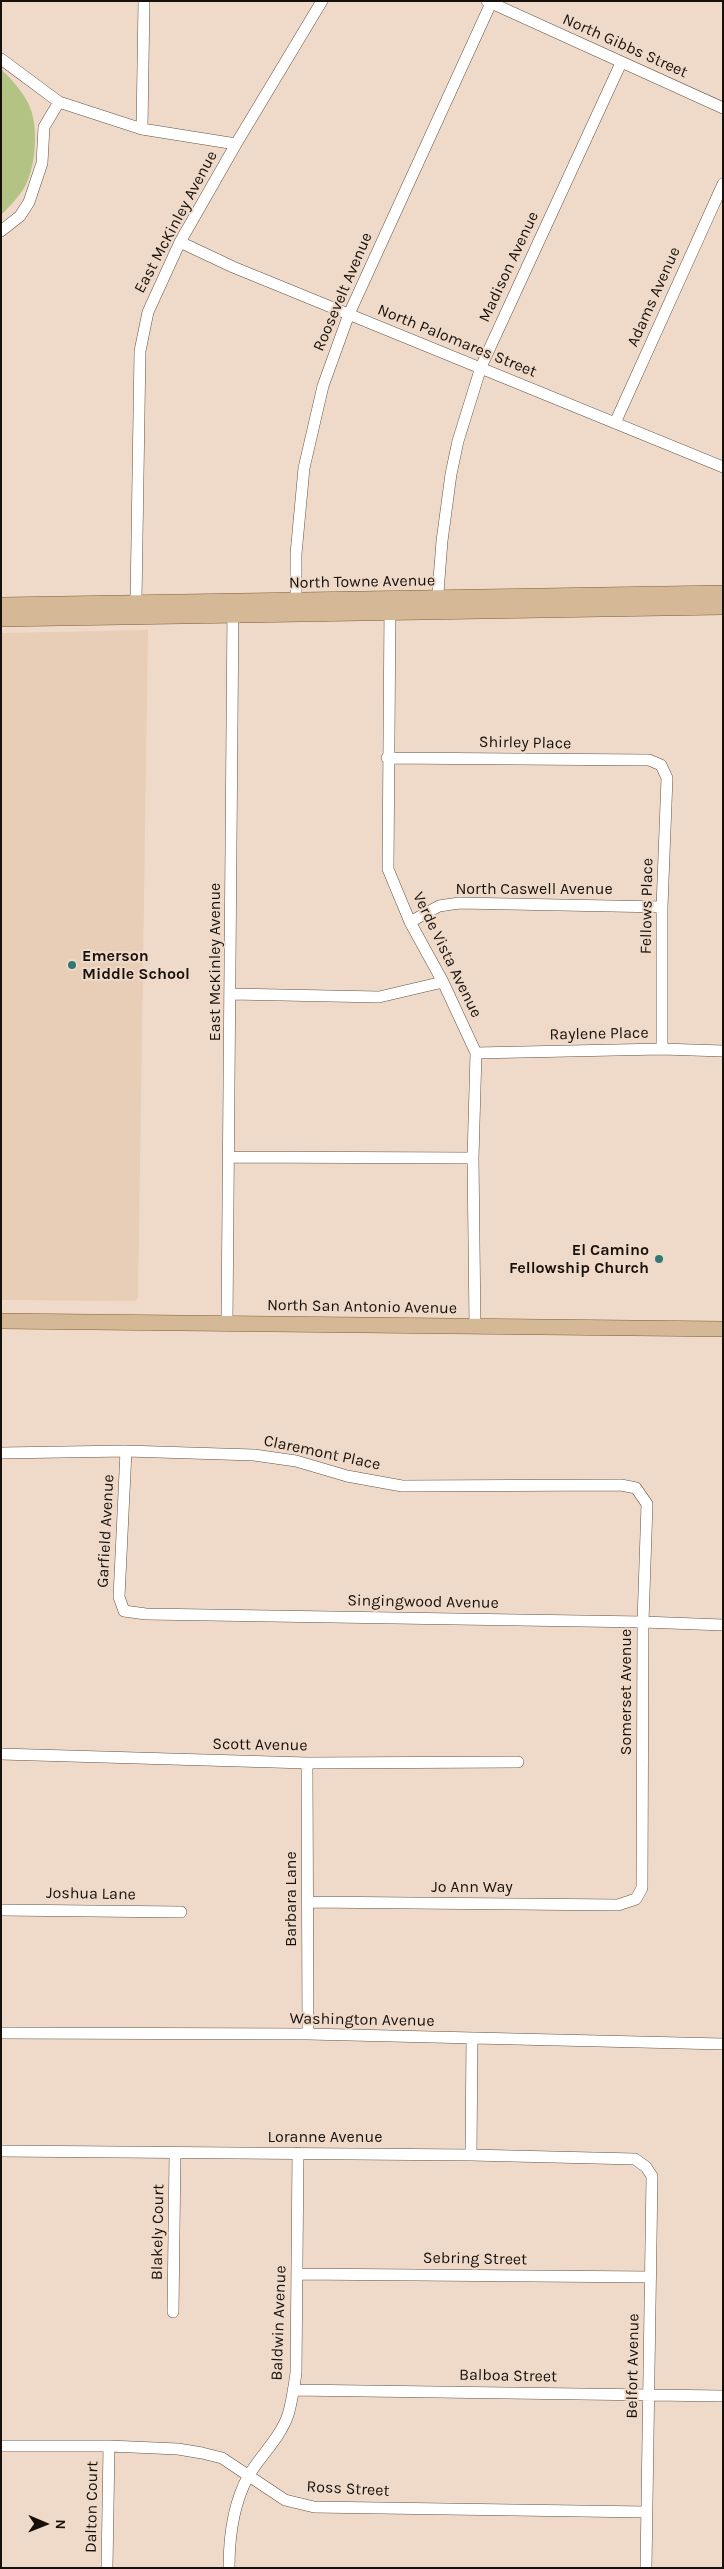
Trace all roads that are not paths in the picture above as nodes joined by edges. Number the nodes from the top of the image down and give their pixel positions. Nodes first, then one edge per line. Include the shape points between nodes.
1 (144, 1) edge
2 (322, 1) edge
3 (490, 2) edge
4 (1, 59) edge
5 (621, 63) junction
6 (59, 102) junction
7 (723, 108) edge
8 (142, 129) junction
9 (236, 144) junction
10 (723, 184) edge
11 (1, 231) edge
12 (180, 242) junction
13 (348, 314) junction
14 (481, 368) junction
15 (615, 423) junction
16 (723, 467) edge
17 (723, 593) edge
18 (136, 601) junction
19 (1, 605) edge
20 (437, 605) junction
21 (390, 606) junction
22 (233, 607) junction
23 (723, 607) edge
24 (296, 608) junction
25 (1, 619) edge
26 (387, 758) junction
27 (661, 765) joint
28 (662, 907) junction
29 (410, 922) junction
30 (443, 982) junction
31 (232, 994) junction
32 (662, 1049) junction
33 (723, 1051) edge
34 (476, 1053) junction
35 (230, 1157) junction
36 (473, 1158) junction
37 (1, 1321) edge
38 (227, 1323) junction
39 (475, 1326) junction
40 (723, 1329) edge
41 (126, 1451) junction
42 (1, 1453) edge
43 (636, 1488) joint
44 (124, 1611) joint
45 (643, 1622) junction
46 (723, 1625) edge
47 (1, 1754) edge
48 (518, 1762) dead end
49 (307, 1763) junction
50 (636, 1899) joint
51 (308, 1902) junction
52 (1, 1910) edge
53 (181, 1912) dead end
54 (1, 2032) edge
55 (308, 2034) junction
56 (472, 2038) junction
57 (723, 2044) edge
58 (1, 2151) edge
59 (175, 2153) junction
60 (298, 2153) junction
61 (471, 2154) junction
62 (646, 2167) joint
63 (298, 2274) junction
64 (651, 2277) junction
65 (173, 2312) dead end
66 (293, 2390) junction
67 (649, 2395) junction
68 (723, 2396) edge
69 (1, 2446) edge
70 (109, 2446) junction
71 (248, 2476) junction
72 (646, 2512) junction
73 (108, 2568) edge
74 (229, 2568) edge
75 (646, 2568) edge

1 - 8 street
2 - 9 street, East McKinley Avenue
3 - 5 street, North Gibbs Street
3 - 13 street, Roosevelt Avenue
4 - 6 street
5 - 7 street, North Gibbs Street
5 - 14 street, Madison Avenue
6 - 8 street
6 - 11 street via 44,127 42,163 29,202 20,216
8 - 9 street
9 - 12 street, East McKinley Avenue
10 - 15 street, Adams Avenue
12 - 13 street, North Palomares Street
12 - 18 street, East McKinley Avenue via 148,312 140,351
13 - 14 street, North Palomares Street
13 - 24 street, Roosevelt Avenue via 323,386 304,468 296,554
14 - 15 street, North Palomares Street
14 - 20 street, Madison Avenue via 451,474
15 - 16 street, North Palomares Street
17 - 20 main road, North Towne Avenue
18 - 19 main road, North Towne Avenue
18 - 22 main road, North Towne Avenue
20 - 21 main road, North Towne Avenue
20 - 23 main road, North Towne Avenue
21 - 24 main road, North Towne Avenue
21 - 26 street, Verde Vista Avenue
22 - 24 main road, North Towne Avenue
22 - 25 main road, North Towne Avenue
22 - 31 street, East McKinley Avenue
26 - 27 street, Shirley Place via 649,760
26 - 29 street, Verde Vista Avenue via 388,870
27 - 28 street, Fellows Place via 666,778
28 - 29 street, North Caswell Avenue via 459,903 439,906
28 - 32 street, Fellows Place
29 - 30 street, Verde Vista Avenue
30 - 31 street via 379,997
30 - 34 street, Verde Vista Avenue
31 - 35 street, East McKinley Avenue
32 - 33 street, Raylene Place
32 - 34 street, Raylene Place
34 - 36 street, Verde Vista Avenue
35 - 36 street
35 - 38 street, East McKinley Avenue
36 - 39 street, Verde Vista Avenue
37 - 38 main road, North San Antonio Avenue
38 - 39 main road, North San Antonio Avenue
39 - 40 main road, North San Antonio Avenue
41 - 42 street, Claremont Place
41 - 43 street, Claremont Place via 254,1455 296,1461 347,1476 402,1486 621,1485
41 - 44 street, Garfield Avenue via 119,1597
43 - 45 street, Somerset Avenue via 647,1504
44 - 45 street, Singingwood Avenue via 146,1614
45 - 46 street, Singingwood Avenue
45 - 50 street, Somerset Avenue via 642,1888
47 - 49 street, Scott Avenue
48 - 49 street, Scott Avenue
49 - 51 street, Barbara Lane
50 - 51 street, Jo Ann Way via 618,1905
51 - 55 street, Barbara Lane
52 - 53 street, Joshua Lane
54 - 55 street, Washington Avenue
55 - 56 street, Washington Avenue
56 - 57 street, Washington Avenue
56 - 61 street
58 - 59 street, Loranne Avenue
59 - 60 street, Loranne Avenue
59 - 65 street, Blakely Court
60 - 61 street, Loranne Avenue
60 - 63 street, Baldwin Avenue
61 - 62 street, Loranne Avenue via 635,2159
62 - 64 street, Belfort Avenue via 652,2176
63 - 64 street, Sebring Street
63 - 66 street, Baldwin Avenue
64 - 67 street, Belfort Avenue
66 - 67 street, Balboa Street
66 - 71 street, Baldwin Avenue via 288,2415 274,2442
67 - 68 street, Balboa Street
67 - 72 street, Belfort Avenue
69 - 70 street, Ross Street
70 - 71 street, Ross Street via 202,2452 222,2458
70 - 73 street, Dalton Court
71 - 72 street, Ross Street via 285,2500 314,2507
71 - 74 street, Baldwin Avenue via 235,2509 229,2541
72 - 75 street, Belfort Avenue

